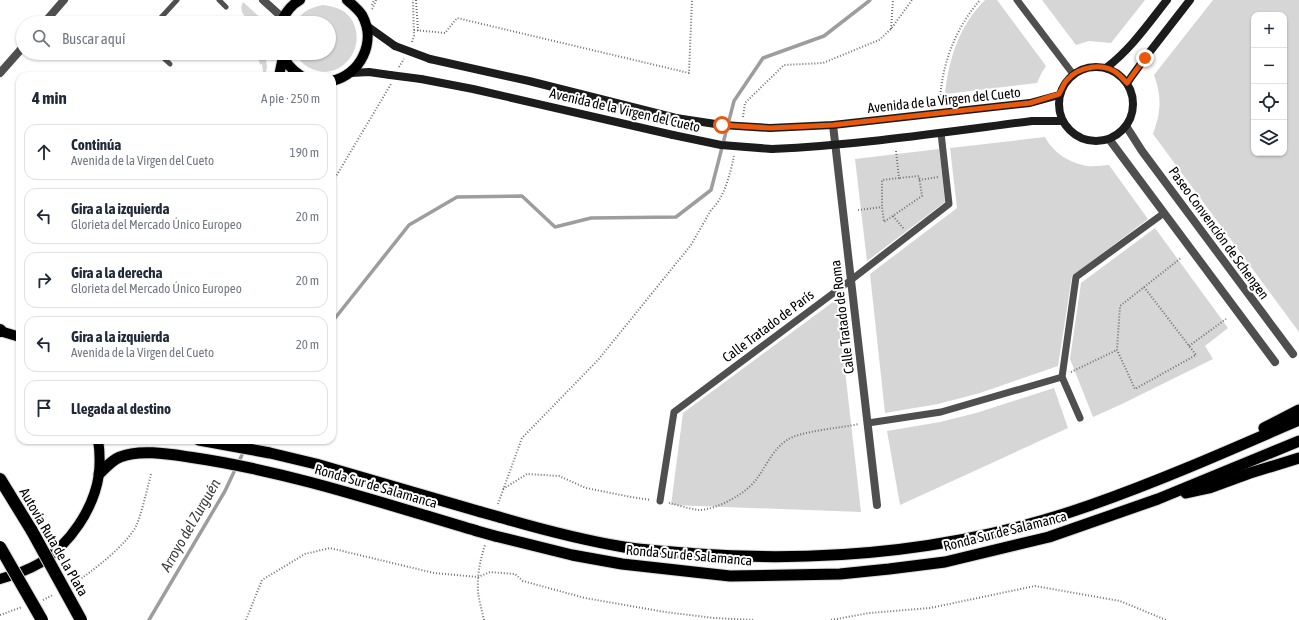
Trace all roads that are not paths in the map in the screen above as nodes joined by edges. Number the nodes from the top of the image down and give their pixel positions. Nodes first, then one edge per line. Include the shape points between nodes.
1 (64, 0) edge
2 (177, 0) edge
3 (219, 0) edge
4 (264, 0) edge
5 (347, 0) edge
6 (1017, 0) edge
7 (1167, 0) edge
8 (1190, 0) edge
9 (297, 1) edge
10 (357, 4) edge
11 (226, 7) dead end
12 (50, 16) edge
13 (162, 16) edge
14 (278, 16) edge
15 (285, 16) edge
16 (366, 26) junction
17 (16, 55) edge
18 (166, 60) edge
19 (282, 60) edge
20 (285, 60) edge
21 (170, 64) dead end
22 (1106, 68) junction
23 (280, 72) edge
24 (296, 72) edge
25 (0, 73) edge
26 (351, 73) junction
27 (1073, 74) junction
28 (336, 80) edge
29 (1127, 83) junction
30 (1059, 94) junction
31 (1062, 121) junction
32 (833, 125) junction
33 (1126, 126) junction
34 (941, 133) junction
35 (1109, 139) junction
36 (836, 145) junction
37 (1164, 213) junction
38 (851, 280) junction
39 (0, 330) edge
40 (16, 336) edge
41 (1292, 354) dead end
42 (1275, 362) dead end
43 (1062, 377) junction
44 (1299, 410) edge
45 (1080, 418) dead end
46 (1299, 420) edge
47 (868, 423) junction
48 (1299, 441) edge
49 (99, 444) edge
50 (221, 444) edge
51 (1299, 458) edge
52 (1194, 465) junction
53 (99, 474) junction
54 (0, 479) edge
55 (1158, 499) junction
56 (660, 501) road end
57 (877, 505) dead end
58 (0, 547) edge
59 (0, 578) edge
60 (42, 620) edge
61 (82, 620) edge

1 - 12 street
2 - 13 lane
3 - 11 lane
4 - 14 street
5 - 10 main road
6 - 27 street
7 - 22 main road via 1130,47
8 - 29 main road
9 - 15 main road
10 - 16 main road
16 - 26 main road via 366,52
16 - 32 main road, Avenida de la Virgen del Cueto, bridge via 396,46 430,59 676,118 722,125 770,128
17 - 25 street
18 - 21 lane
19 - 23 main road
20 - 24 main road
22 - 27 main road via 1091,67
22 - 29 main road via 1118,73
26 - 28 main road
26 - 36 main road, Avenida de la Virgen del Cueto, bridge via 369,72 421,79 722,145 772,149
27 - 30 main road
29 - 33 main road via 1133,97 1132,115
30 - 31 main road via 1058,107
30 - 32 main road, Avenida de la Virgen del Cueto via 1030,103
31 - 34 main road, Avenida de la Virgen del Cueto via 1032,121
31 - 35 main road via 1076,136 1093,141
32 - 36 street, Calle Tratado de Roma
33 - 35 main road via 1119,134
33 - 41 street, Paseo Convención de Schengen
34 - 36 main road, Avenida de la Virgen del Cueto
34 - 38 street, Calle Tratado de París via 949,204
35 - 37 street
36 - 38 street, Calle Tratado de Roma
37 - 42 street
37 - 43 street via 1076,277
38 - 47 street, Calle Tratado de Roma
38 - 56 street, Calle Tratado de París via 674,412
39 - 40 main road
43 - 45 street
43 - 47 street via 941,412
44 - 52 highway
46 - 52 highway, Ronda Sur de Salamanca
47 - 57 street, Calle Tratado de Roma
48 - 55 highway, Ronda Sur de Salamanca
49 - 53 main road
50 - 52 highway, Ronda Sur de Salamanca, bridge via 316,464 481,512 497,514 537,528 625,547 728,556 787,557 841,554 941,544 1000,531 1090,505
51 - 55 highway via 1209,488
53 - 55 highway, Ronda Sur de Salamanca, bridge via 120,457 143,453 219,461 319,485 476,531 491,538 622,564 730,576 840,574 945,562 1049,537
53 - 59 main road via 90,504 70,536 57,550 26,570
54 - 61 highway, Autovía Ruta de la Plata, bridge
58 - 60 highway, bridge

